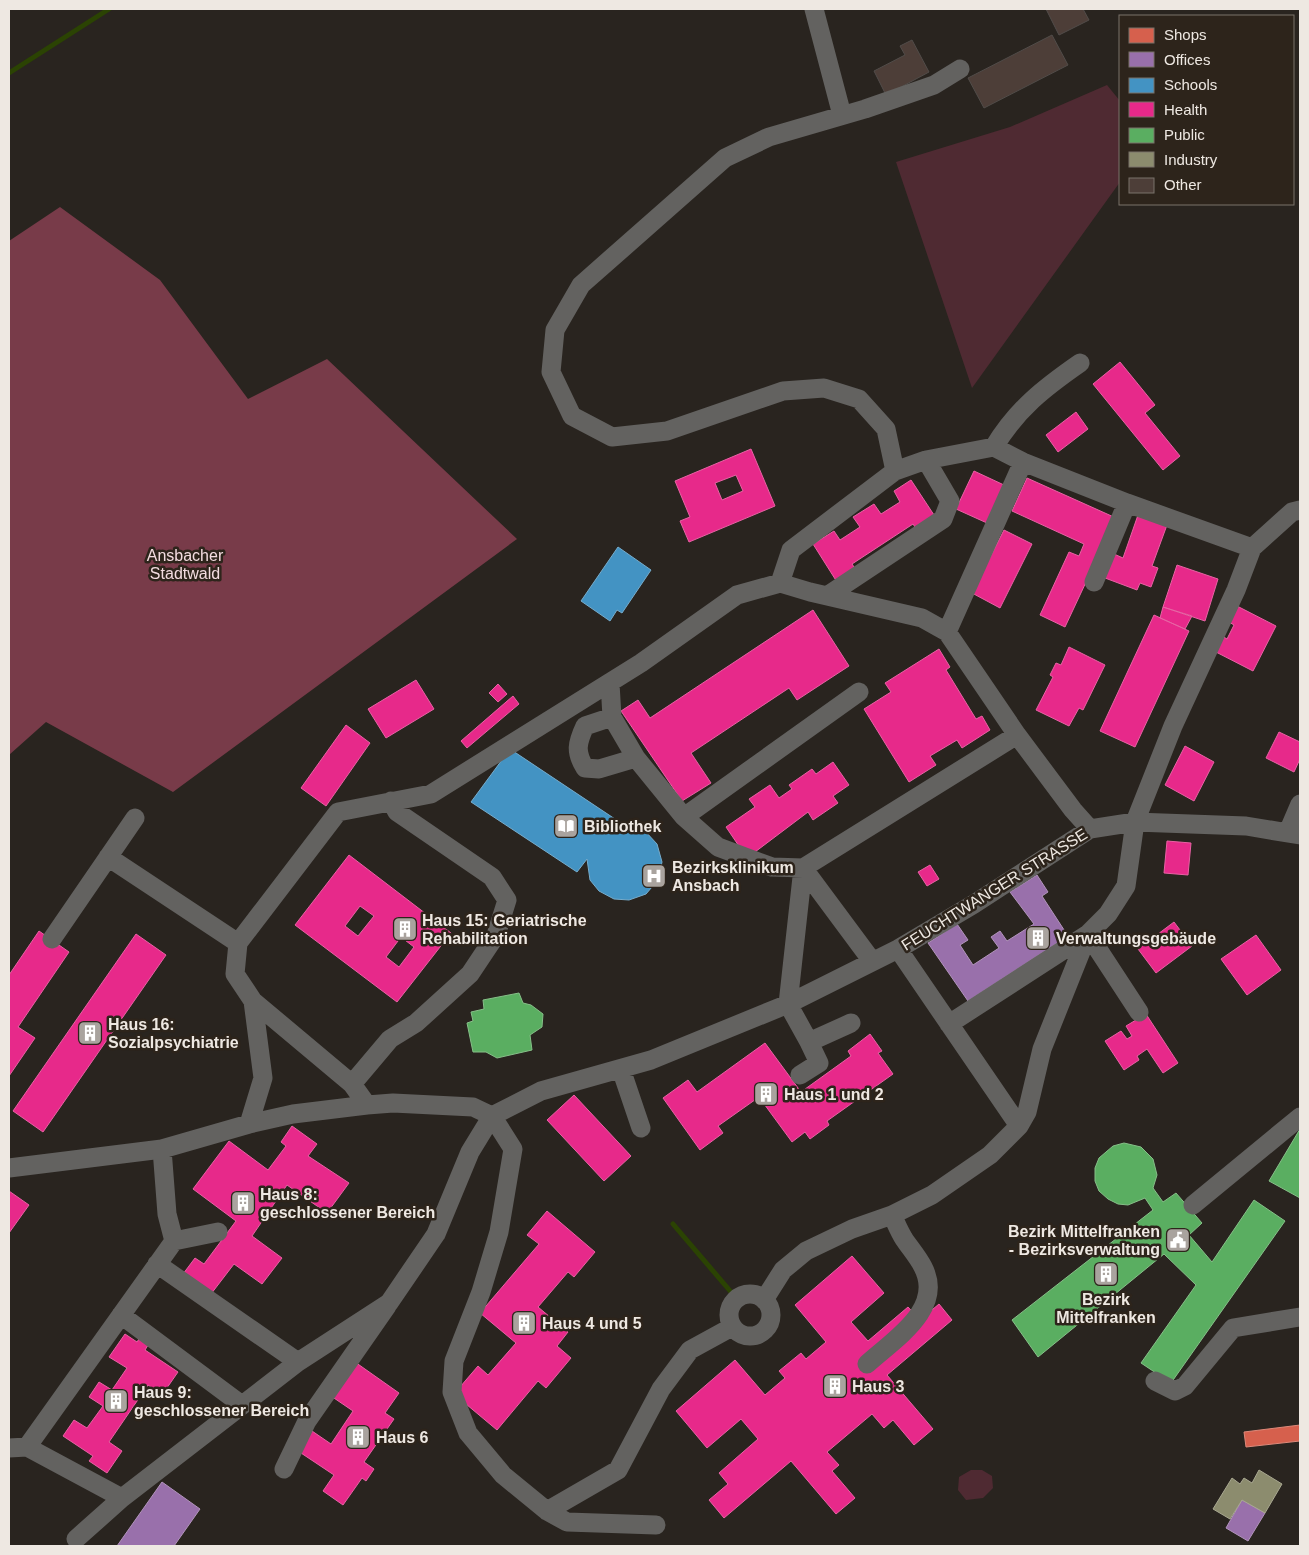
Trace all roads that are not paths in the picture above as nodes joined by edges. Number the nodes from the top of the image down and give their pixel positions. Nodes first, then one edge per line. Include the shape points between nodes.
1 (814, 9) edge
2 (960, 69) dead end
3 (842, 116) junction
4 (1080, 363) dead end
5 (994, 447) junction
6 (926, 460) junction
7 (1023, 462) junction
8 (895, 471) junction
9 (1127, 503) junction
10 (1300, 510) edge
11 (1252, 548) junction
12 (1094, 582) dead end
13 (780, 583) junction
14 (827, 596) junction
15 (947, 632) junction
16 (610, 682) junction
17 (859, 692) dead end
18 (612, 717) junction
19 (1017, 735) junction
20 (636, 758) junction
21 (391, 801) junction
22 (1300, 804) edge
23 (684, 817) junction
24 (135, 818) dead end
25 (1135, 822) junction
26 (1090, 829) junction
27 (1294, 834) edge
28 (108, 857) junction
29 (803, 868) junction
30 (1088, 934) junction
31 (52, 940) dead end
32 (238, 943) junction
33 (898, 949) junction
34 (872, 961) junction
35 (253, 1002) junction
36 (788, 1004) junction
37 (1139, 1012) dead end
38 (851, 1023) dead end
39 (949, 1024) junction
40 (809, 1042) junction
41 (621, 1069) junction
42 (800, 1075) dead end
43 (352, 1084) junction
44 (367, 1105) junction
45 (492, 1116) junction
46 (1299, 1119) edge
47 (249, 1124) junction
48 (1019, 1126) junction
49 (641, 1128) dead end
50 (162, 1149) junction
51 (9, 1168) edge
52 (1193, 1205) dead end
53 (892, 1215) junction
54 (218, 1232) dead end
55 (174, 1241) junction
56 (157, 1264) junction
57 (764, 1300) junction
58 (389, 1303) junction
59 (121, 1315) junction
60 (1300, 1317) edge
61 (732, 1327) junction
62 (298, 1362) junction
63 (867, 1364) dead end
64 (1155, 1381) dead end
65 (242, 1405) junction
66 (18, 1448) edge
67 (284, 1469) dead end
68 (122, 1498) junction
69 (547, 1512) junction
70 (656, 1525) dead end
71 (76, 1539) dead end

1 - 3 street
2 - 3 street via 934,85
3 - 8 street via 769,137 725,158 582,285 554,330 551,372 572,416 612,437 667,431 783,391 824,388 858,399 886,429
4 - 5 street via 1039,391 1006,426
5 - 6 street
5 - 7 street
6 - 8 street
6 - 14 street via 950,501 943,519
7 - 9 street
7 - 15 street
8 - 13 street via 791,550
9 - 11 street
9 - 12 street
10 - 11 street via 1292,512
11 - 25 street via 1173,726
13 - 14 street
13 - 16 street via 738,595
14 - 15 street via 922,618
15 - 19 street
16 - 18 street
16 - 21 street via 431,794
17 - 23 street
18 - 20 street
18 - 20 street via 585,726 577,742 578,757 585,768 599,770
19 - 26 street via 1072,810
19 - 29 street
20 - 23 street
21 - 32 street via 338,812
21 - 43 street via 397,812 492,878 507,900 496,935 470,974 416,1023 390,1039
22 - 27 street
23 - 29 street via 718,847 772,867
24 - 28 street
25 - 26 street, FEUCHTWANGER STRASSE
25 - 27 street, FEUCHTWANGER STRASSE via 1246,826
25 - 30 street via 1126,886 1108,914
26 - 33 street, FEUCHTWANGER STRASSE
28 - 31 street
28 - 32 street
29 - 34 street
29 - 36 street
30 - 37 street
30 - 39 street
30 - 48 street via 1042,1050 1026,1112
32 - 35 street via 235,974
33 - 34 street, FEUCHTWANGER STRASSE
33 - 39 street
34 - 36 street, FEUCHTWANGER STRASSE
35 - 43 street
35 - 47 street via 263,1078
36 - 40 street
36 - 41 street, FEUCHTWANGER STRASSE
38 - 40 street
39 - 48 street
40 - 42 street via 819,1063
41 - 45 street, FEUCHTWANGER STRASSE via 541,1091
41 - 49 street
43 - 44 street
44 - 45 street via 472,1107
44 - 47 street via 293,1114
45 - 58 street via 470,1152 436,1234
45 - 69 street via 513,1149 508,1185 499,1232 481,1292 454,1362 452,1392 468,1433 503,1475
46 - 52 street
47 - 50 street
48 - 53 street via 976,1165 932,1195
50 - 51 street
50 - 55 street via 167,1214
53 - 57 street via 852,1229 806,1251 784,1270
53 - 63 street via 924,1268 927,1301 922,1314
54 - 55 street
55 - 56 street
56 - 59 street
56 - 62 street
57 - 61 street via 751,1294 734,1301 728,1313
57 - 61 street via 771,1316 764,1331 747,1336 738,1334
58 - 62 street
58 - 67 street via 308,1421
59 - 65 street
59 - 66 street
60 - 64 street via 1233,1328 1185,1386 1175,1391
61 - 69 street via 690,1350 661,1389 618,1470
62 - 65 street
65 - 68 street
66 - 68 street
68 - 71 street
69 - 70 street via 568,1522

